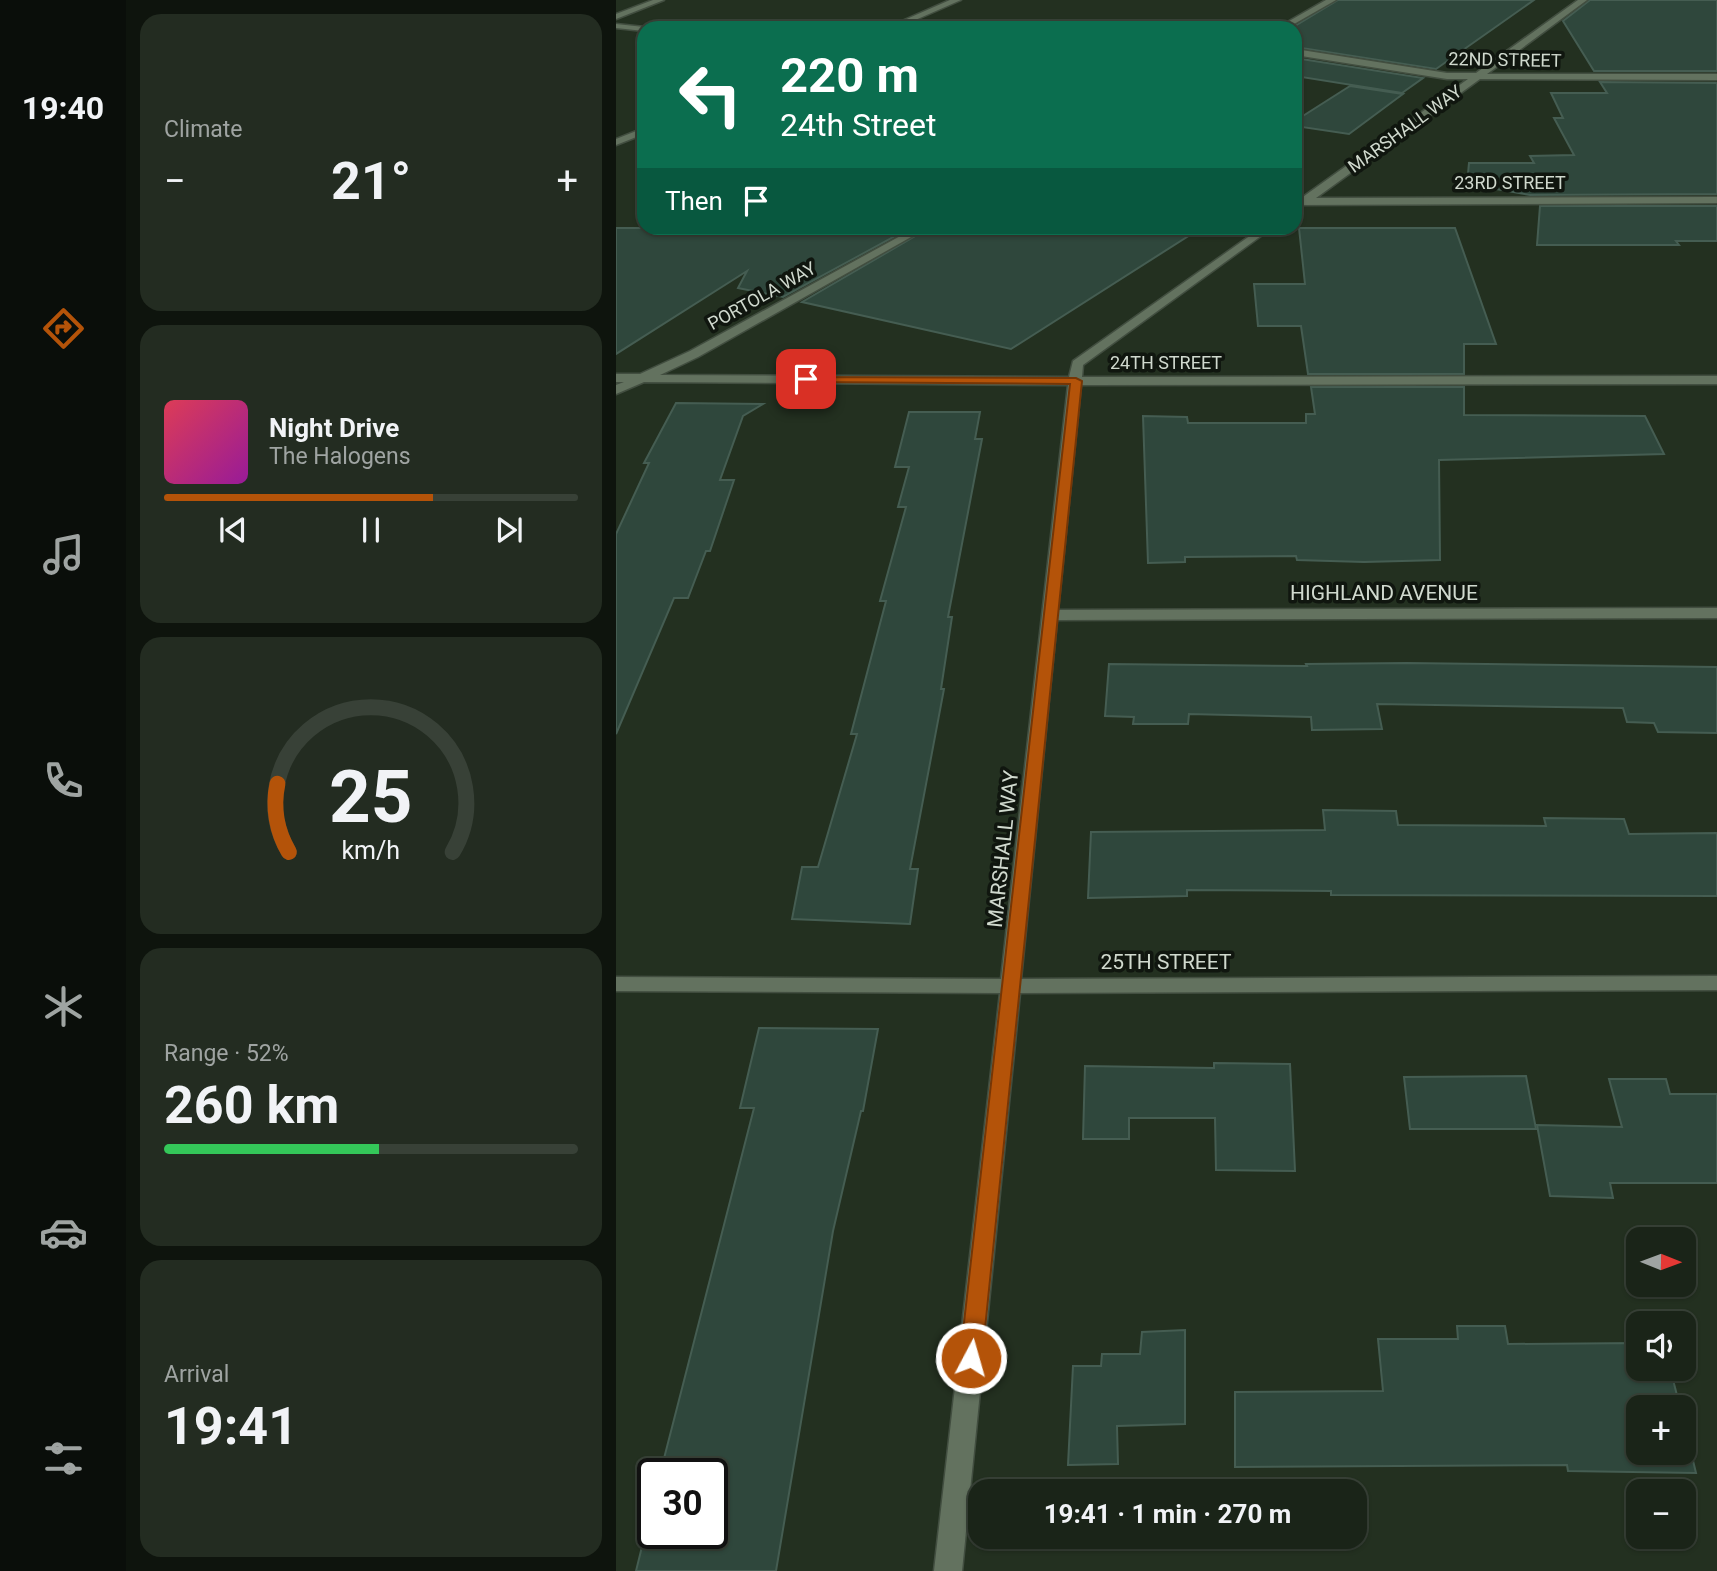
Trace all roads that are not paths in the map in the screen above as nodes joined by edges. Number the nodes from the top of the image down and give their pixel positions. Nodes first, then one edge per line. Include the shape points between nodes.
1 (660, 0) edge
2 (957, 0) edge
3 (1332, 0) edge
4 (1583, 0) edge
5 (616, 17) edge
6 (907, 21) edge
7 (1294, 21) edge
8 (616, 26) edge
9 (637, 28) edge
10 (1302, 53) edge
11 (1478, 77) junction
12 (1717, 77) edge
13 (637, 134) edge
14 (616, 142) edge
15 (1717, 200) edge
16 (1302, 202) edge
17 (1302, 204) edge
18 (909, 235) edge
19 (1257, 235) edge
20 (616, 378) edge
21 (644, 378) junction
22 (1717, 380) edge
23 (1076, 381) junction
24 (616, 390) edge
25 (1717, 613) edge
26 (1051, 615) junction
27 (1717, 982) edge
28 (616, 984) edge
29 (1011, 986) junction
30 (948, 1571) edge

1 - 5 street
2 - 6 street
3 - 7 street
4 - 11 street, MARSHALL WAY
8 - 9 street
10 - 11 street, 22ND STREET
11 - 12 street, 22ND STREET
11 - 16 street, MARSHALL WAY
13 - 14 street
15 - 17 street, 23RD STREET
18 - 21 street, PORTOLA WAY
19 - 23 street, MARSHALL WAY via 1077,364
20 - 21 street, 24TH STREET
21 - 23 street, 24TH STREET
21 - 24 street, PORTOLA WAY
22 - 23 street, 24TH STREET
23 - 26 street, MARSHALL WAY
25 - 26 street, HIGHLAND AVENUE
26 - 29 street, MARSHALL WAY
27 - 29 street, 25TH STREET
28 - 29 street, 25TH STREET
29 - 30 street, MARSHALL WAY

